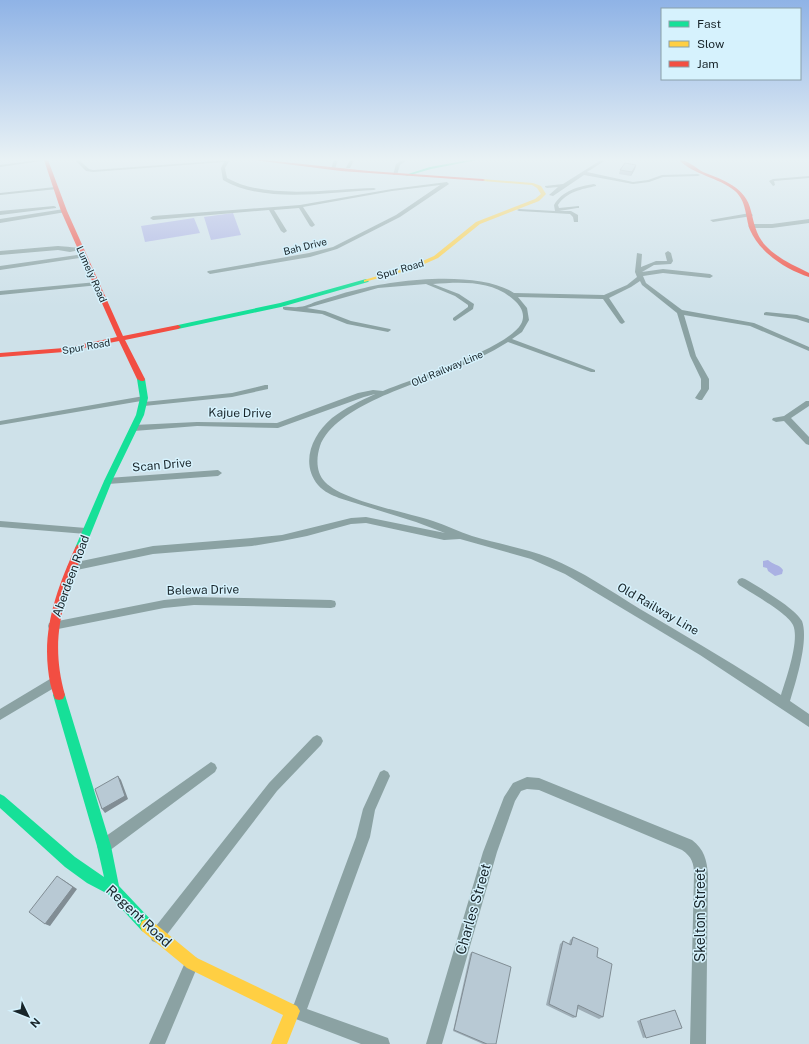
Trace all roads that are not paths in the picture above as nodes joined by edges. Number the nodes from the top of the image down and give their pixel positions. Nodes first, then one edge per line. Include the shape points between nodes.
1 (270, 208) edge
2 (63, 209) junction
3 (259, 209) edge
4 (302, 209) edge
5 (409, 209) edge
6 (512, 209) edge
7 (522, 209) edge
8 (568, 209) edge
9 (749, 209) edge
10 (519, 210) junction
11 (557, 211) junction
12 (0, 213) edge
13 (750, 215) junction
14 (153, 218) dead end
15 (576, 220) dead end
16 (713, 220) dead end
17 (809, 221) edge
18 (0, 222) edge
19 (312, 225) dead end
20 (751, 226) junction
21 (284, 231) dead end
22 (0, 253) edge
23 (83, 253) junction
24 (668, 253) dead end
25 (639, 254) dead end
26 (444, 255) junction
27 (0, 268) edge
28 (210, 272) dead end
29 (640, 274) junction
30 (809, 274) edge
31 (710, 276) dead end
32 (426, 282) junction
33 (97, 284) junction
34 (0, 293) edge
35 (513, 295) junction
36 (605, 298) junction
37 (285, 308) junction
38 (299, 309) junction
39 (680, 312) junction
40 (766, 314) dead end
41 (455, 319) dead end
42 (809, 321) edge
43 (622, 322) dead end
44 (388, 330) dead end
45 (508, 340) junction
46 (122, 342) junction
47 (809, 349) edge
48 (0, 355) edge
49 (0, 360) edge
50 (593, 371) dead end
51 (265, 387) dead end
52 (387, 393) junction
53 (699, 398) dead end
54 (144, 401) junction
55 (809, 403) edge
56 (786, 418) junction
57 (776, 420) dead end
58 (0, 423) edge
59 (134, 428) junction
60 (809, 442) edge
61 (218, 473) dead end
62 (108, 481) junction
63 (0, 524) edge
64 (86, 531) junction
65 (459, 536) junction
66 (72, 567) junction
67 (742, 582) dead end
68 (331, 604) dead end
69 (53, 626) junction
70 (55, 681) junction
71 (784, 703) junction
72 (0, 715) edge
73 (809, 721) edge
74 (317, 741) dead end
75 (211, 768) dead end
76 (384, 776) dead end
77 (527, 783) joint
78 (0, 800) edge
79 (104, 846) junction
80 (113, 888) junction
81 (157, 936) junction
82 (192, 963) junction
83 (295, 1012) junction
84 (157, 1044) edge
85 (279, 1044) edge
86 (382, 1044) edge
87 (434, 1044) edge
88 (698, 1044) edge

1 - 21 street
2 - 12 street
2 - 18 street
2 - 23 main road, Lumely Road
3 - 14 street
4 - 19 street
5 - 28 street, Bah Drive via 335,248 310,255
6 - 26 main road, Spur Road via 478,224
7 - 10 main road, Spur Road
8 - 11 street
9 - 13 main road
10 - 11 street
10 - 26 main road, Spur Road via 480,228
11 - 15 street via 574,214
13 - 16 street
13 - 20 main road
17 - 20 street
20 - 30 main road via 759,241 790,266
22 - 23 street via 58,248
23 - 27 street
23 - 33 main road, Lumely Road
24 - 29 street via 668,263 652,263
25 - 29 street
26 - 37 main road, Spur Road via 431,265 417,270
26 - 46 main road, Spur Road via 420,265 284,304
29 - 31 street via 663,271
29 - 36 street via 625,289
29 - 39 street via 650,290
32 - 35 street, Old Railway Line via 471,281 487,284
32 - 38 street, Old Railway Line via 376,287
32 - 41 street via 472,304 471,308
33 - 34 street
33 - 46 main road, Lumely Road
35 - 36 street
35 - 45 street, Old Railway Line via 522,304 526,320 522,328
36 - 43 street
37 - 38 street
37 - 46 main road, Spur Road
38 - 44 street via 323,312 349,323
39 - 47 street via 752,324
39 - 53 street via 693,356 705,379 705,389
40 - 42 street
45 - 50 street
45 - 52 street, Old Railway Line via 466,362
46 - 48 main road, Spur Road via 58,351
46 - 49 main road, Spur Road via 68,354
46 - 54 main road via 138,372 143,386
51 - 54 street via 232,395
52 - 59 street, Kajue Drive via 373,392 361,395 278,426 197,424
52 - 65 street, Old Railway Line via 341,415 329,425 313,453 312,463 316,474 321,483 339,495 431,523
54 - 58 street
54 - 59 main road, Aberdeen Road
55 - 56 street
56 - 57 street
56 - 60 street
59 - 62 main road, Aberdeen Road
61 - 62 street, Scan Drive
62 - 64 main road, Aberdeen Road
63 - 64 street
64 - 66 main road, Aberdeen Road
65 - 66 street, Old Railway Line via 444,537 366,520 351,521 282,538 153,550
65 - 71 street, Old Railway Line via 516,550 557,566 707,653
66 - 69 main road, Aberdeen Road
67 - 71 street via 782,608 798,623 802,639
68 - 69 street, Belewa Drive via 194,601 164,604
69 - 70 main road, Aberdeen Road
70 - 72 street
70 - 79 main road, Aberdeen Road
71 - 73 street, Old Railway Line
74 - 81 street via 274,787
75 - 79 street
76 - 83 street via 369,809 363,837
77 - 87 street, Charles Street via 517,787 510,797 490,852
77 - 88 street, Skelton Street via 539,784 696,851 701,862
78 - 80 main road, Regent Road via 70,862 92,878
79 - 80 main road, Aberdeen Road
80 - 81 main road, Regent Road
81 - 82 main road, Regent Road
82 - 83 main road, Regent Road
82 - 84 street
83 - 85 main road
83 - 86 street, Regent Road

